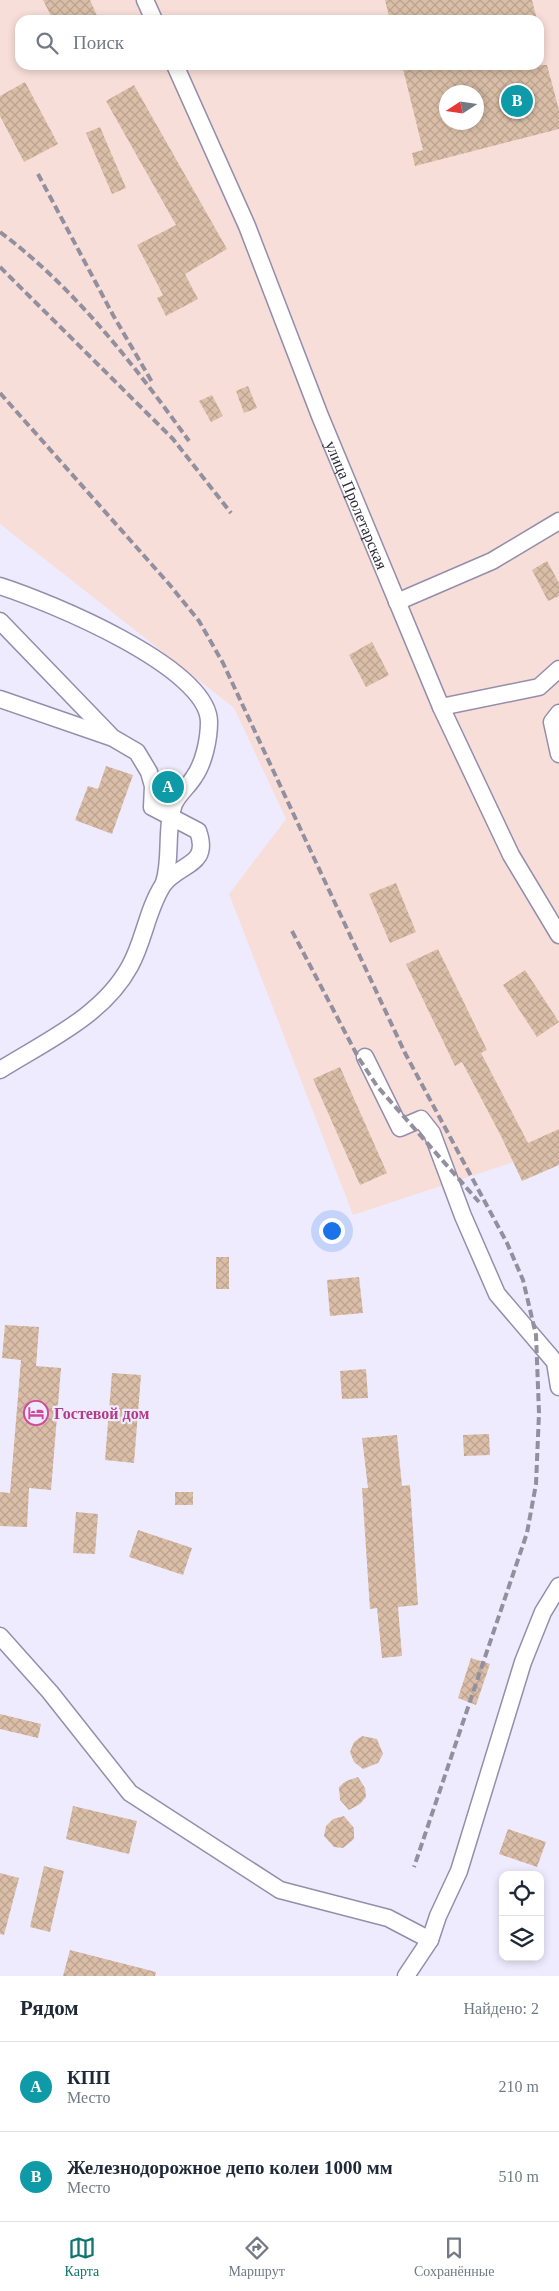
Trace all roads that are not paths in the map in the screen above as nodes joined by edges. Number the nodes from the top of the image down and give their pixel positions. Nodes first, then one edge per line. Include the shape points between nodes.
1 (145, 0) edge
2 (152, 15) edge
3 (177, 70) edge
4 (559, 521) edge
5 (0, 586) edge
6 (397, 602) junction
7 (0, 621) edge
8 (559, 670) edge
9 (0, 699) edge
10 (441, 706) junction
11 (559, 713) edge
12 (113, 738) junction
13 (559, 754) edge
14 (171, 816) junction
15 (164, 883) junction
16 (559, 935) edge
17 (365, 1057) dead end
18 (0, 1070) edge
19 (559, 1387) edge
20 (559, 1586) edge
21 (0, 1636) edge
22 (430, 1940) junction
23 (406, 1976) edge

1 - 2 street
3 - 6 street, улица Пролетарская via 243,218
4 - 6 street via 492,561
5 - 14 street via 65,610 146,652 202,698 209,721 206,747 199,769 181,792
6 - 10 street, улица Пролетарская
7 - 12 street
8 - 10 street via 539,687
9 - 12 street
10 - 16 street, улица Пролетарская via 511,855
11 - 13 street via 552,722
12 - 14 street via 137,752 144,761 153,786 152,807
14 - 15 street
14 - 15 street via 198,831 202,845 194,862
15 - 18 street via 130,966 111,993 88,1015
17 - 19 street via 400,1128 421,1119 432,1133 497,1294 555,1362
20 - 22 street via 543,1612 523,1662 459,1871
21 - 22 street via 50,1692 130,1793 280,1890 388,1918
22 - 23 street

